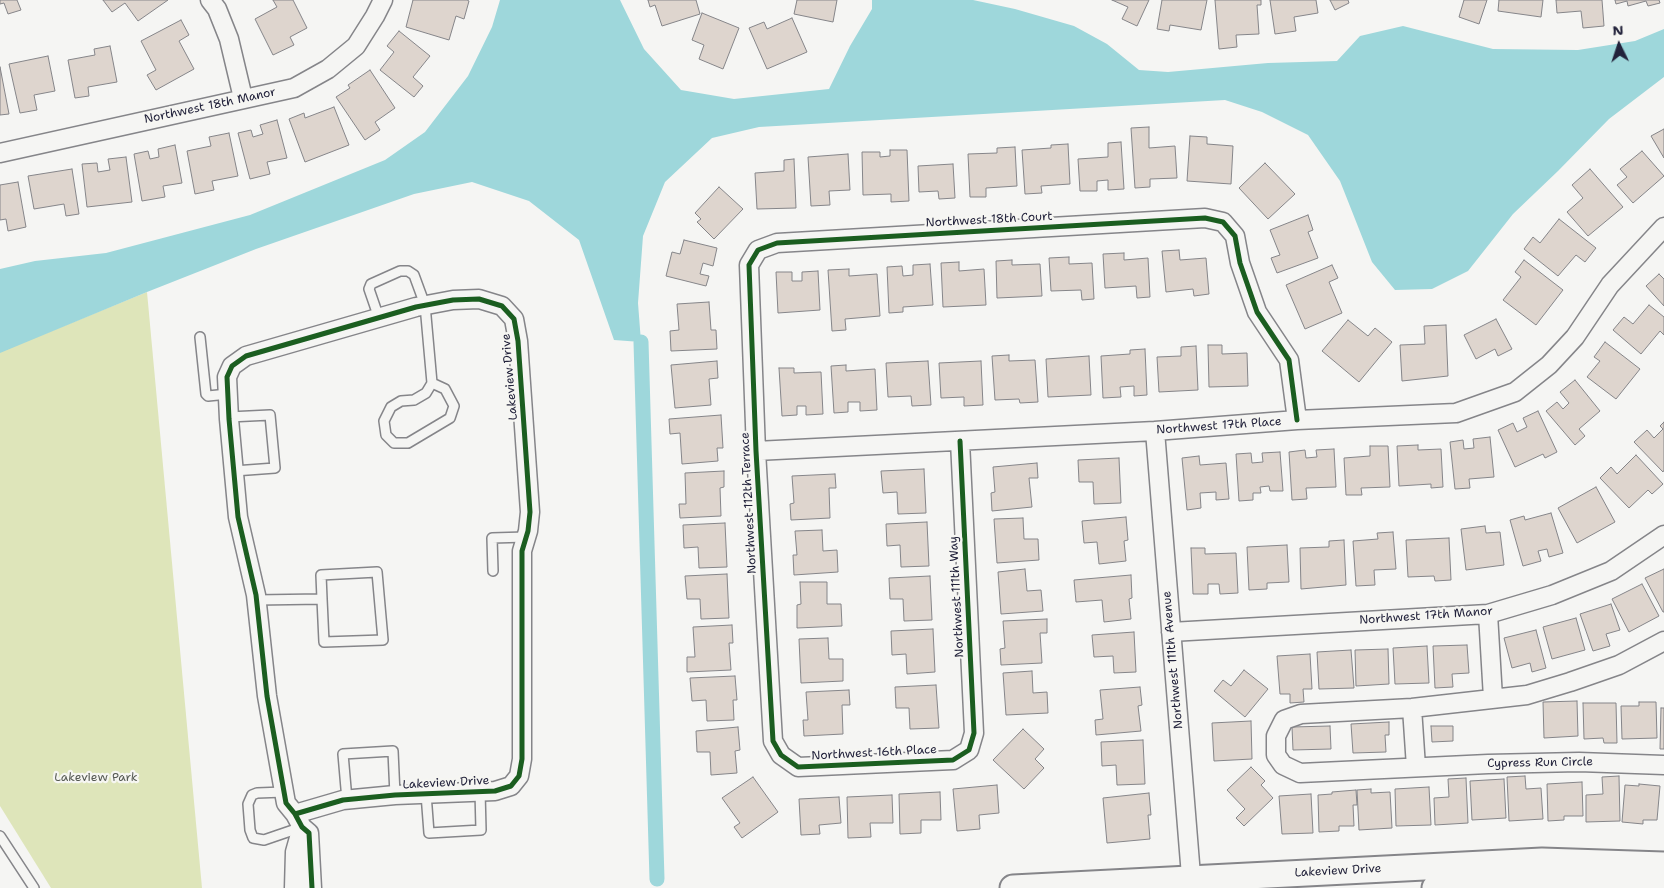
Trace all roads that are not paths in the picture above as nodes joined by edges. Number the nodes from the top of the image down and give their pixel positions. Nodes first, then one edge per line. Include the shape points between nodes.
1 (210, 0) edge
2 (383, 0) edge
3 (243, 98) junction
4 (0, 153) edge
5 (1664, 227) edge
6 (758, 250) joint
7 (425, 305) junction
8 (378, 318) junction
9 (200, 338) dead end
10 (432, 383) junction
11 (228, 394) junction
12 (229, 417) junction
13 (1297, 420) junction
14 (1155, 432) junction
15 (960, 442) junction
16 (756, 451) junction
17 (234, 471) junction
18 (1664, 536) edge
19 (526, 537) junction
20 (493, 570) dead end
21 (256, 600) junction
22 (322, 600) junction
23 (1488, 614) junction
24 (1171, 632) junction
25 (1664, 641) edge
26 (1493, 698) junction
27 (1412, 708) junction
28 (969, 750) joint
29 (781, 755) joint
30 (1664, 765) edge
31 (1416, 767) junction
32 (480, 791) junction
33 (284, 792) junction
34 (426, 794) junction
35 (396, 795) junction
36 (347, 800) junction
37 (298, 821) junction
38 (0, 836) edge
39 (4, 849) edge
40 (1664, 864) edge
41 (1191, 883) edge
42 (1664, 887) edge
43 (34, 888) edge
44 (294, 888) edge
45 (312, 888) edge
46 (1013, 888) edge
47 (1435, 888) edge

1 - 3 street via 229,39
2 - 3 street, Northwest 18th Manor via 356,46 328,69 294,88
3 - 4 street, Northwest 18th Manor
5 - 13 street, Northwest 17th Place via 1610,285 1574,337 1549,365 1515,392 1456,413
6 - 13 street, Northwest 18th Court via 787,242 1205,218 1223,222 1235,236 1257,312 1289,360
6 - 16 street, Northwest 112th Terrace via 749,265
7 - 8 street, Lakeview Drive
7 - 8 lane via 414,275 400,271 371,284 369,289
7 - 10 lane
7 - 19 street, Lakeview Drive via 480,299 502,306 514,319 530,512
8 - 11 street, Lakeview Drive via 246,356 232,366 227,377
9 - 11 lane via 206,394
10 - 10 lane via 445,389 450,397 454,406 450,418 408,443 394,443 386,435 384,421 390,407 401,401 414,400 426,393
11 - 12 street, Lakeview Drive
12 - 17 street, Lakeview Drive
12 - 17 lane via 270,415 275,468
13 - 14 street, Northwest 17th Place
14 - 15 street, Northwest 17th Place
14 - 24 street, Northwest 111th Avenue
15 - 16 street, Northwest 17th Place
15 - 28 street, Northwest 111th Way via 974,734
16 - 29 street, Northwest 112th Terrace via 773,741
17 - 21 street, Lakeview Drive via 238,517
18 - 23 street, Northwest 17th Manor via 1611,571 1552,595
19 - 20 lane via 492,538
19 - 32 street, Lakeview Drive via 522,551 522,759 519,776 511,786
21 - 22 lane
21 - 33 street, Lakeview Drive
22 - 22 lane via 324,642 383,640 377,572 321,575
23 - 24 street, Northwest 17th Manor
23 - 26 street
24 - 41 street, Northwest 111th Avenue
25 - 26 street, Cypress Run Circle via 1619,665 1570,682 1527,695
26 - 27 street, Cypress Run Circle
27 - 31 street
27 - 31 street, Cypress Run Circle via 1301,714 1284,720 1276,736 1276,755 1283,765 1300,773
28 - 29 street, Northwest 16th Place via 953,760 798,767
30 - 31 street, Cypress Run Circle via 1579,762
32 - 34 street, Lakeview Drive
32 - 34 lane via 481,830 429,833
33 - 37 street, Lakeview Drive via 286,803
33 - 37 lane via 252,795 248,804 253,838 264,840
34 - 35 street, Lakeview Drive
35 - 36 street, Lakeview Drive
35 - 36 lane via 393,751 343,754
36 - 37 street, Lakeview Drive
37 - 44 street
37 - 45 street, Lakeview Drive via 309,833
38 - 39 lane
39 - 43 lane
40 - 41 street, Lakeview Drive via 1542,861
41 - 46 street, Lakeview Drive
42 - 47 street via 1544,883

